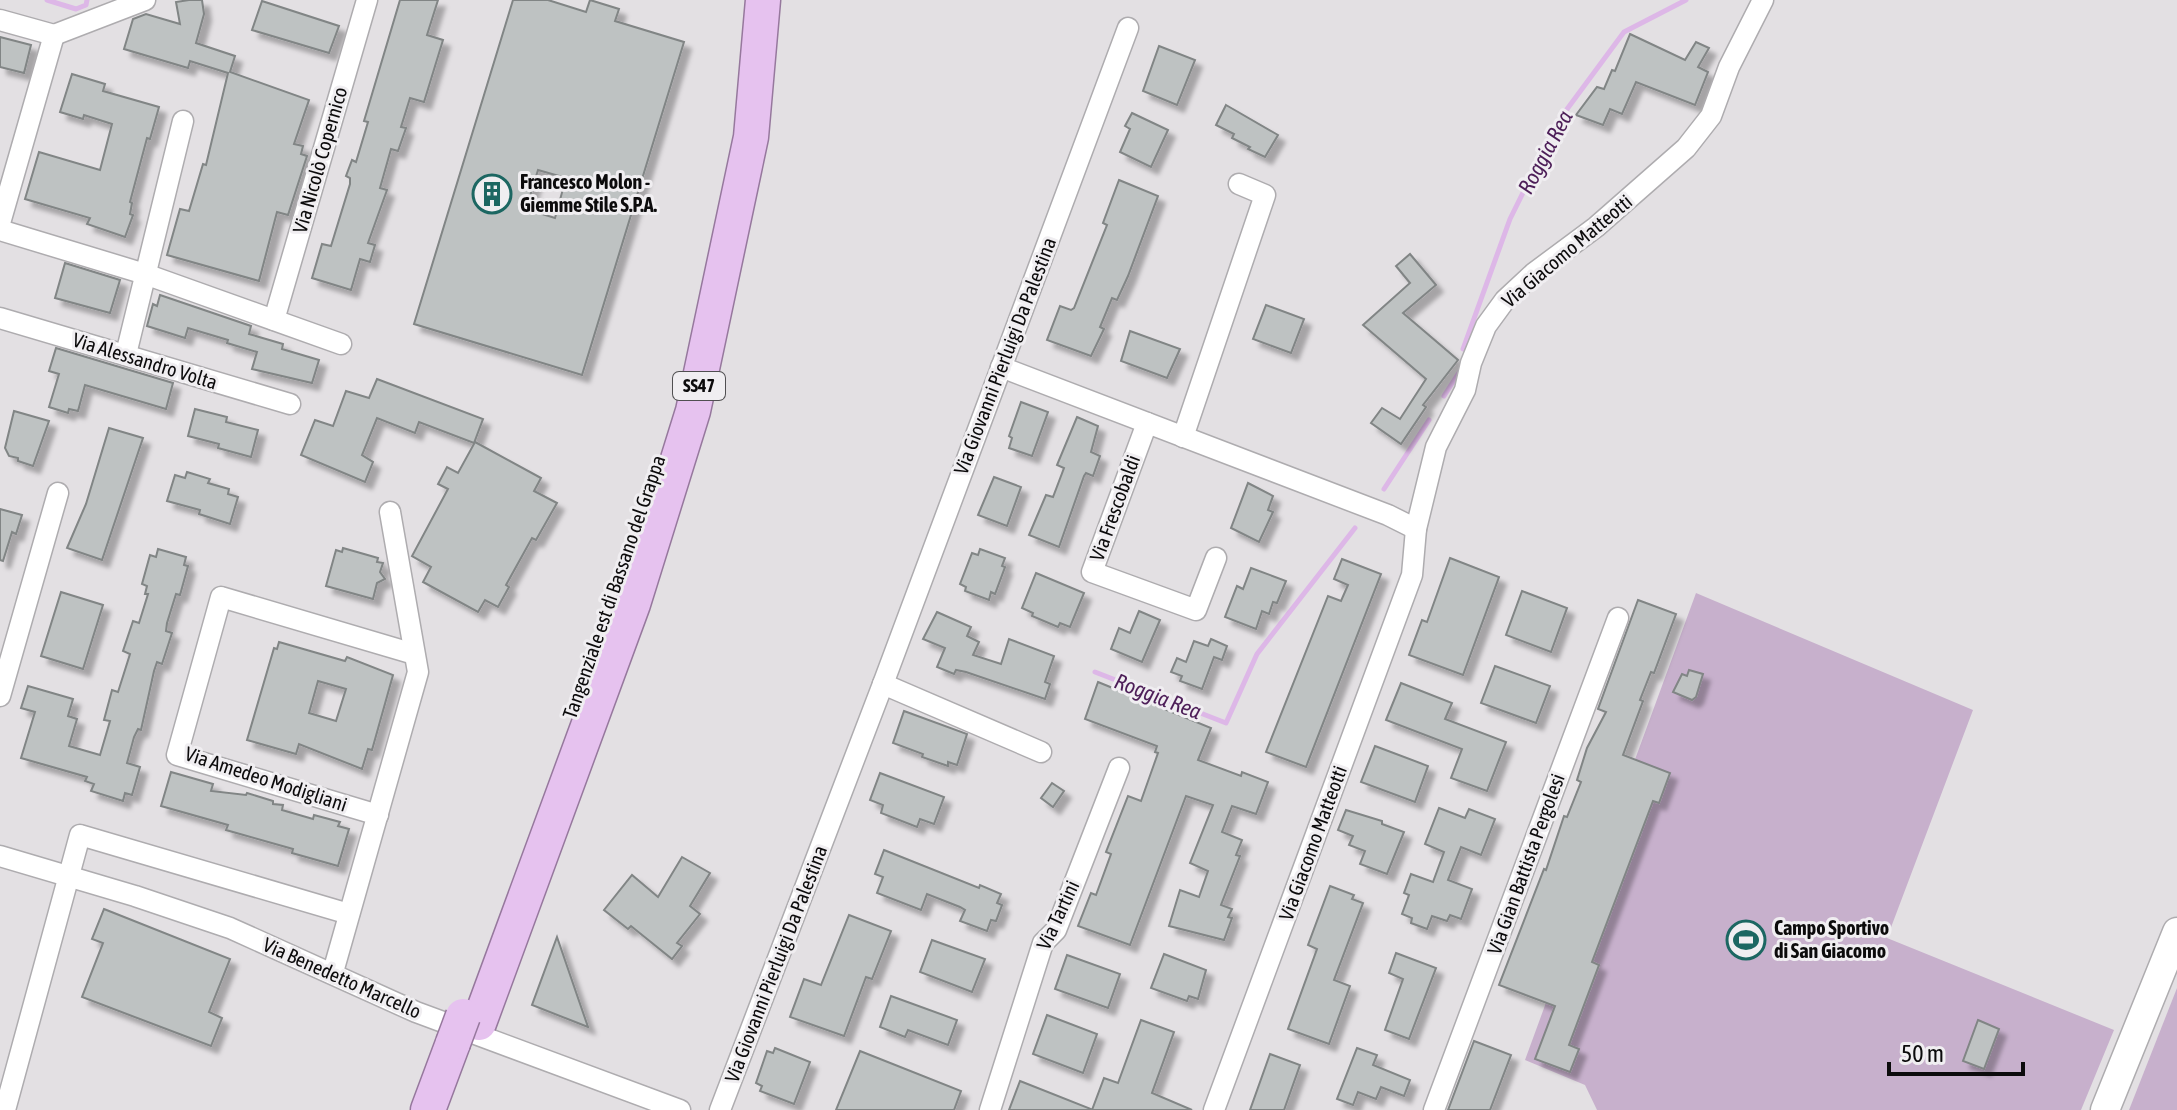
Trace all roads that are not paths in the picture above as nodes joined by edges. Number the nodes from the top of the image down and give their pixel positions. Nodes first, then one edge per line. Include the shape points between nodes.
1 (145, 0) edge
2 (367, 0) edge
3 (782, 0) edge
4 (1763, 0) edge
5 (751, 2) edge
6 (0, 20) edge
7 (1128, 28) dead end
8 (54, 35) junction
9 (183, 121) dead end
10 (751, 137) junction
11 (1239, 184) dead end
12 (0, 223) edge
13 (0, 230) edge
14 (145, 274) junction
15 (0, 318) edge
16 (274, 320) junction
17 (341, 344) dead end
18 (126, 354) junction
19 (1001, 367) junction
20 (290, 404) dead end
21 (1147, 423) junction
22 (1183, 437) junction
23 (58, 493) dead end
24 (390, 512) dead end
25 (1416, 529) junction
26 (1216, 558) dead end
27 (1618, 618) dead end
28 (414, 654) junction
29 (883, 684) junction
30 (0, 696) edge
31 (1041, 752) dead end
32 (1119, 768) dead end
33 (378, 815) junction
34 (0, 856) edge
35 (69, 877) junction
36 (349, 914) junction
37 (2177, 932) edge
38 (333, 972) junction
39 (466, 1033) junction
40 (5, 1110) edge
41 (428, 1110) edge
42 (447, 1110) edge
43 (680, 1110) edge
44 (720, 1110) edge
45 (990, 1110) edge
46 (1214, 1110) edge
47 (1434, 1110) edge
48 (2105, 1110) edge

1 - 8 street
2 - 16 street, Via Nicolò Copernico
3 - 10 highway via 772,74
4 - 25 street, Via Giacomo Matteotti via 1711,116 1686,148 1534,273 1486,326 1465,390 1436,447
5 - 10 highway, Tangenziale est di Bassano del Grappa / SS47
5 - 39 highway, Tangenziale est di Bassano del Grappa / SS47 via 728,150 673,411 639,529
6 - 8 street
7 - 19 street, Via Giovanni Pierluigi Da Palestina
8 - 12 street
9 - 14 street
10 - 39 highway, Tangenziale est di Bassano del Grappa / SS47 via 693,411 663,512 633,604
11 - 22 street via 1265,195
13 - 14 street
14 - 16 street
14 - 18 street
15 - 18 street, Via Alessandro Volta
16 - 17 street
18 - 20 street, Via Alessandro Volta
19 - 21 street
19 - 29 street, Via Giovanni Pierluigi Da Palestina
21 - 22 street
21 - 26 street, Via Frescobaldi via 1092,572 1196,610
22 - 25 street
23 - 30 street
24 - 28 street
25 - 46 street, Via Giacomo Matteotti via 1412,575
27 - 47 street, Via Gian Battista Pergolesi
28 - 33 street via 418,672
28 - 33 street, Via Amedeo Modigliani via 221,597 177,755
29 - 31 street
29 - 44 street, Via Giovanni Pierluigi Da Palestina
32 - 45 street, Via Tartini via 1056,930 1043,943
33 - 36 street
34 - 35 street, Via Benedetto Marcello
35 - 36 street via 80,835
35 - 38 street, Via Benedetto Marcello via 230,928
35 - 40 street
36 - 38 street
37 - 48 main road
38 - 43 street, Via Benedetto Marcello via 416,1012
39 - 41 highway, Tangenziale est di Bassano del Grappa / SS47
39 - 42 highway, Tangenziale est di Bassano del Grappa / SS47

